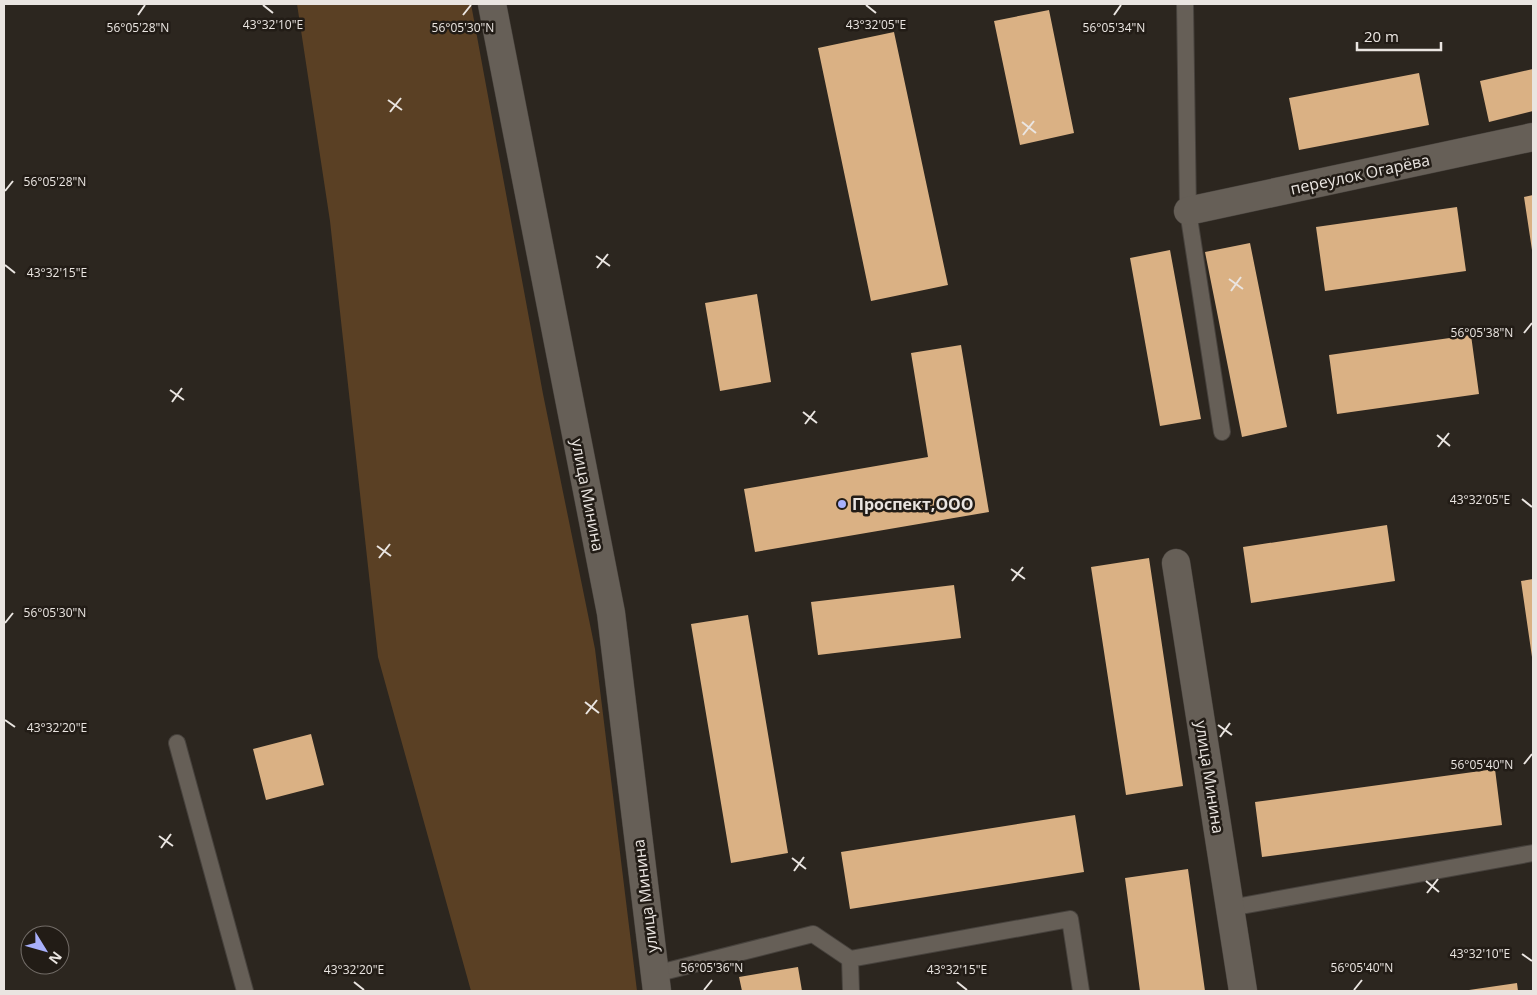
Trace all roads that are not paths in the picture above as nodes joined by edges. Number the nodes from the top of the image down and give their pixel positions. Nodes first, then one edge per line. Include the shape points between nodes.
1 (492, 4) edge
2 (1185, 4) edge
3 (1533, 137) edge
4 (1188, 211) junction
5 (1222, 432) dead end
6 (1176, 564) dead end
7 (177, 743) dead end
8 (1533, 852) edge
9 (1230, 908) junction
10 (850, 959) junction
11 (656, 983) edge
12 (245, 991) edge
13 (851, 991) edge
14 (1081, 991) edge
15 (1243, 991) edge

1 - 11 street, улица Минина via 612,613
2 - 4 lane
3 - 4 street, переулок Огарёва
4 - 5 lane
6 - 9 street, улица Минина
7 - 12 lane
8 - 9 lane
9 - 15 street, улица Минина
10 - 11 lane via 813,934
10 - 13 lane
10 - 14 lane via 1070,919

